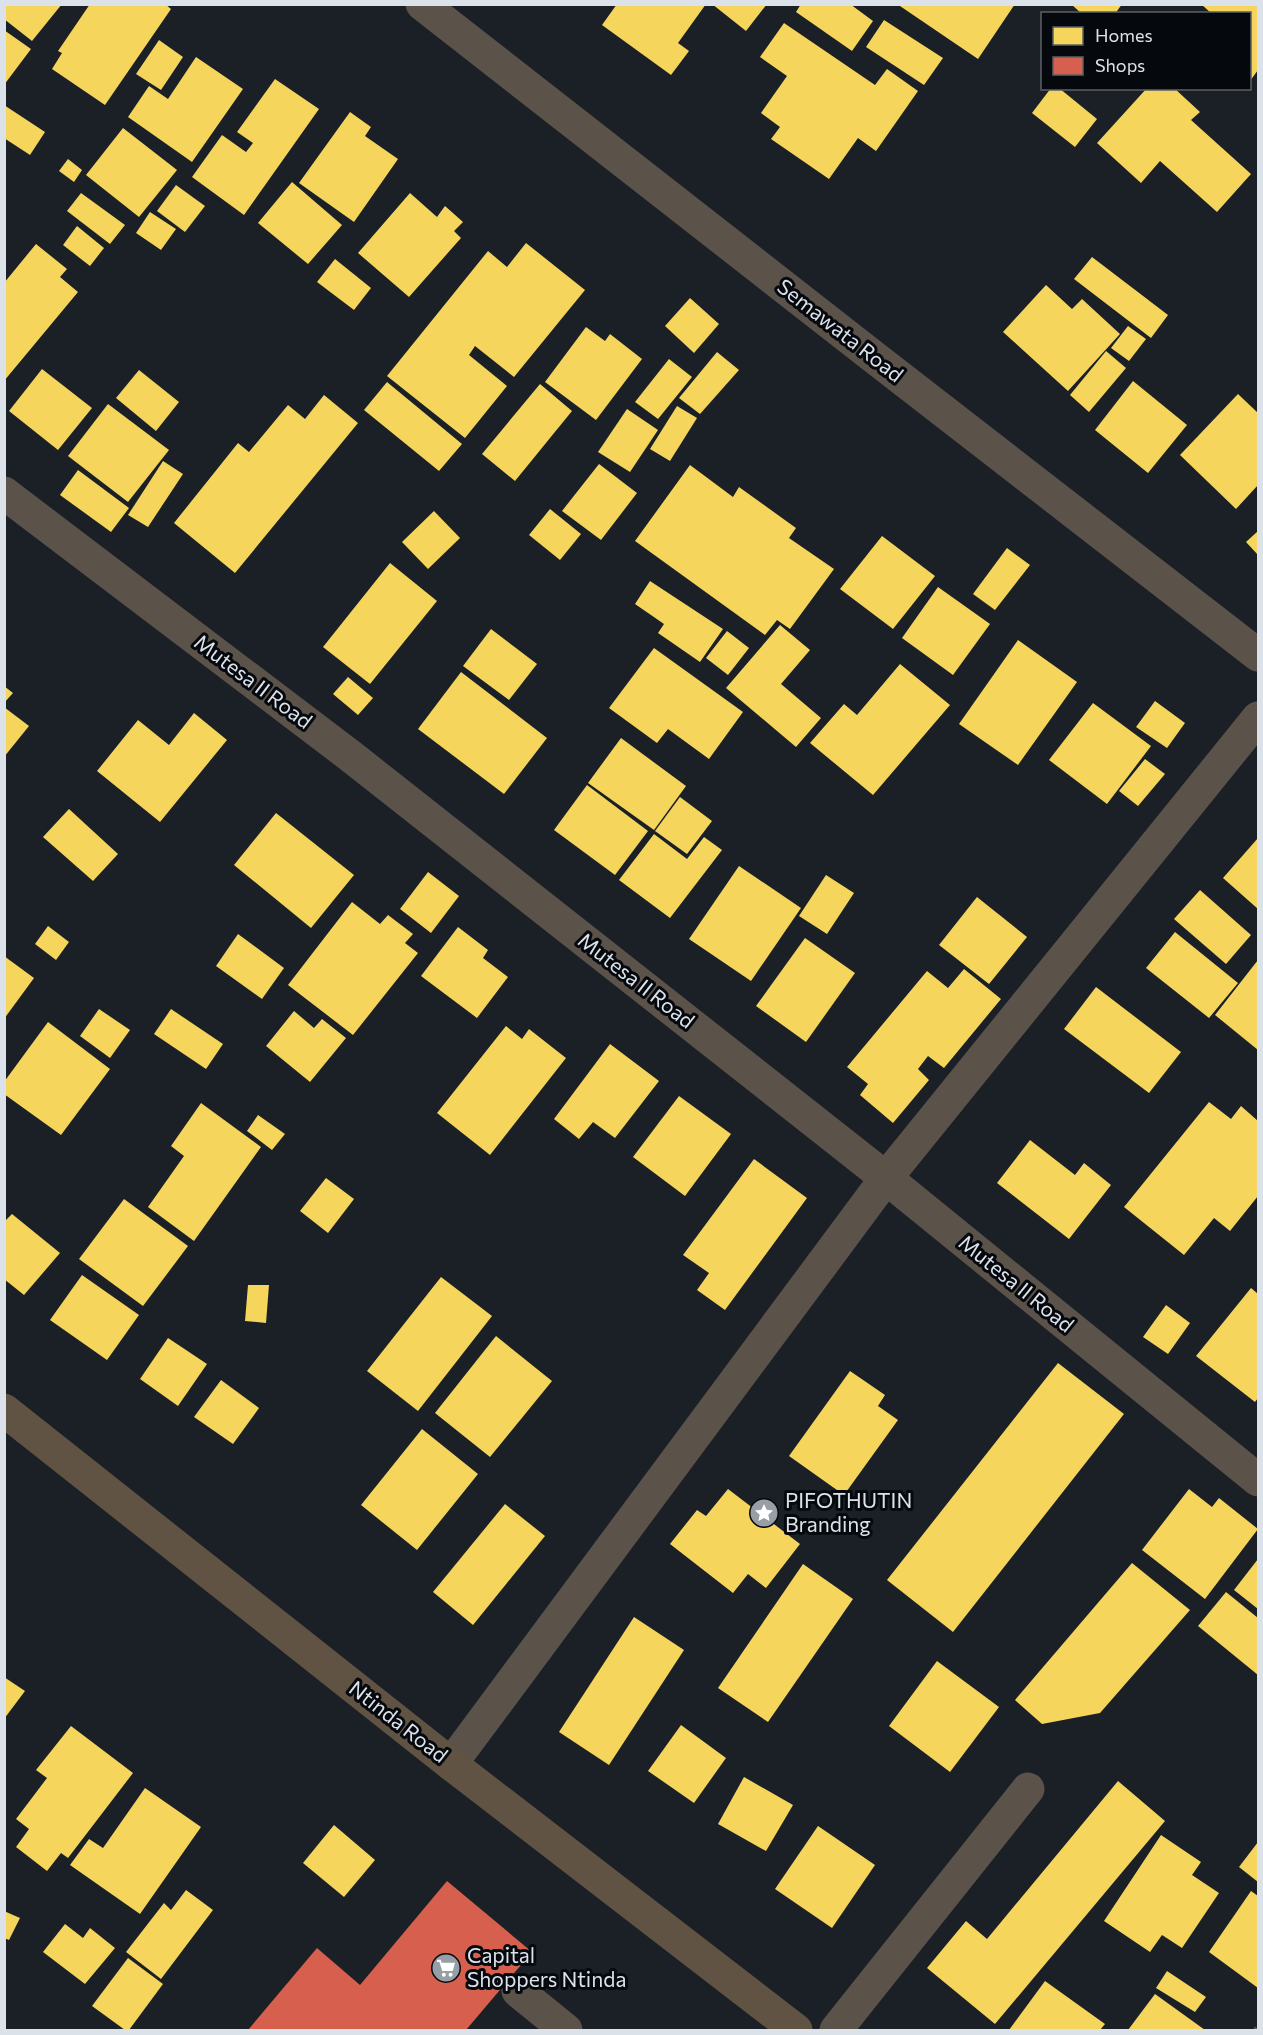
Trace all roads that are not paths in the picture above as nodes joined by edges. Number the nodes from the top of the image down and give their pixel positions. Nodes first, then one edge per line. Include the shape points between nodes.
1 (422, 4) edge
2 (4, 493) edge
3 (1258, 655) edge
4 (1258, 718) edge
5 (886, 1178) junction
6 (4, 1410) edge
7 (1258, 1480) edge
8 (451, 1764) junction
9 (1028, 1789) dead end
10 (518, 1991) dead end
11 (566, 2031) edge
12 (796, 2031) edge
13 (836, 2031) edge

1 - 3 street, Semawata Road
2 - 5 street, Mutesa II Road via 353,758
4 - 5 street
5 - 7 street, Mutesa II Road
5 - 8 street
6 - 8 main road, Ntinda Road
8 - 12 main road, Ntinda Road
9 - 13 street
10 - 11 street

